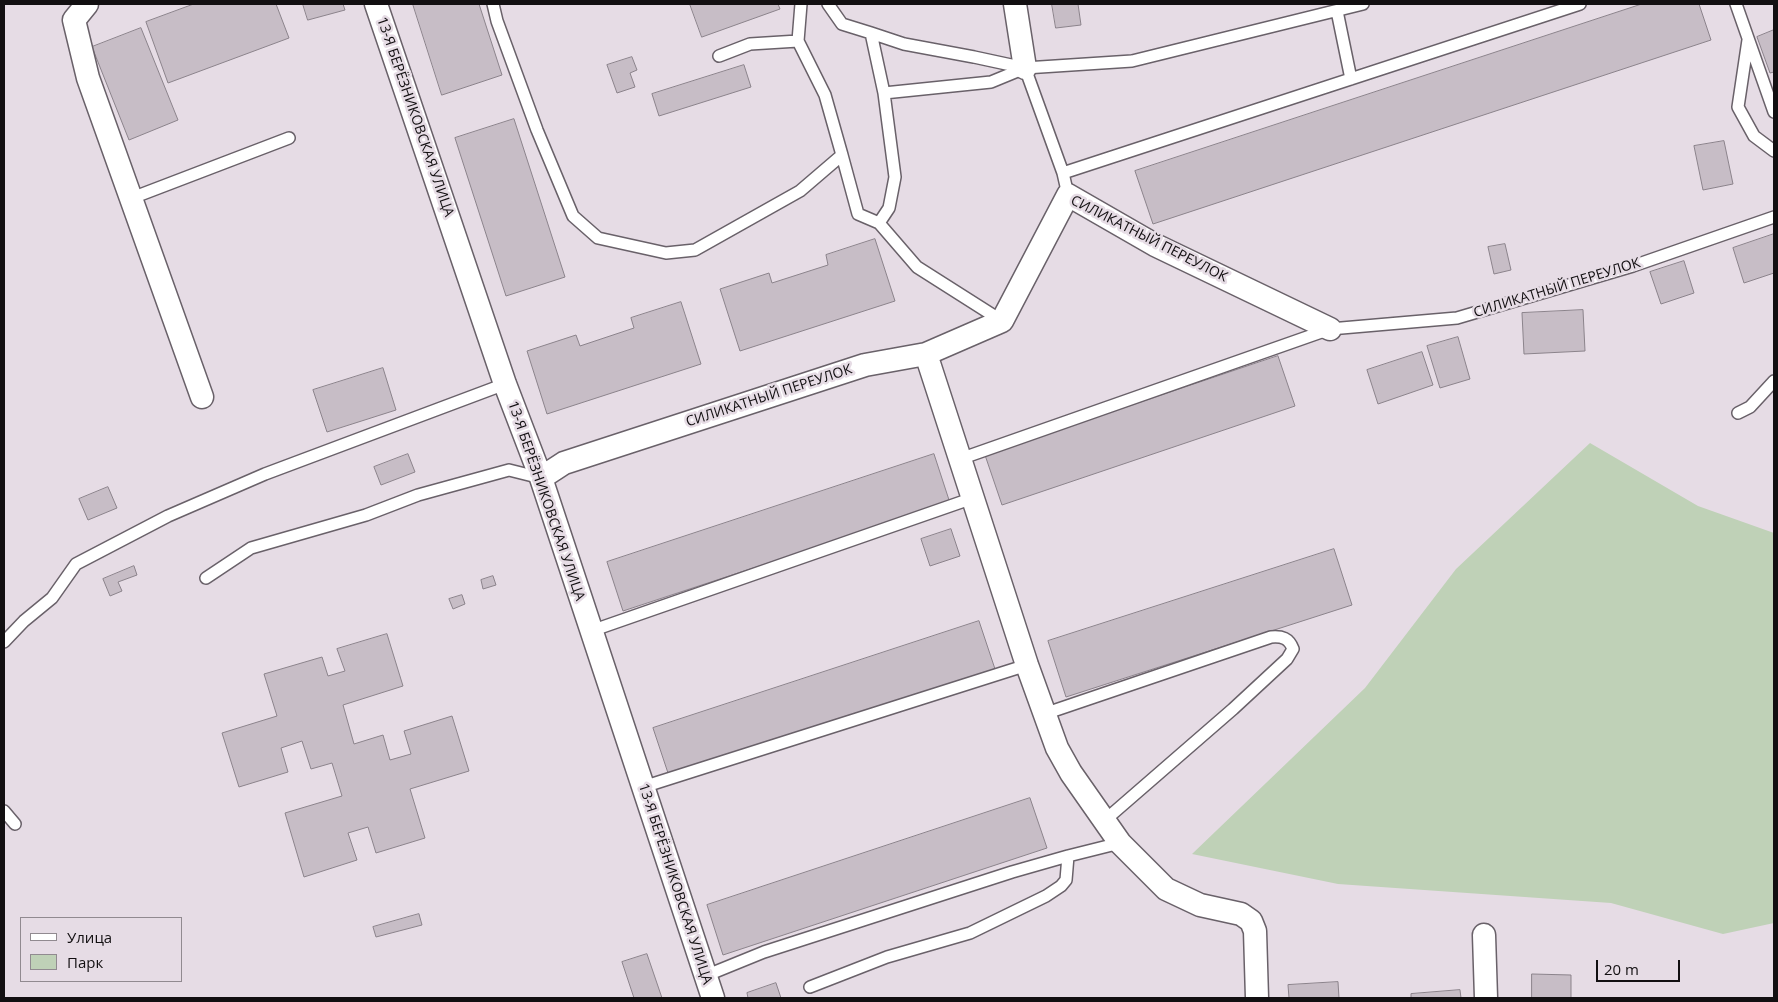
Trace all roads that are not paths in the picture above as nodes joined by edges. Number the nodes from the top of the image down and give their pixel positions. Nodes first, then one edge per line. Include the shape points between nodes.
1 (87, 4) edge
2 (376, 4) edge
3 (493, 4) edge
4 (801, 4) edge
5 (828, 4) edge
6 (1014, 4) edge
7 (1363, 4) edge
8 (1580, 4) edge
9 (1736, 4) edge
10 (1337, 11) junction
11 (871, 34) junction
12 (1748, 40) junction
13 (798, 41) junction
14 (719, 56) dead end
15 (1025, 68) junction
16 (1351, 79) junction
17 (884, 93) junction
18 (1774, 112) edge
19 (289, 138) dead end
20 (1774, 151) edge
21 (842, 155) junction
22 (1065, 184) junction
23 (132, 198) junction
24 (1774, 217) edge
25 (879, 223) junction
26 (1002, 322) junction
27 (1330, 329) junction
28 (926, 354) junction
29 (1774, 381) edge
30 (505, 384) junction
31 (202, 397) dead end
32 (1738, 413) dead end
33 (960, 459) junction
34 (540, 478) junction
35 (973, 498) junction
36 (206, 578) dead end
37 (591, 631) junction
38 (4, 642) edge
39 (1027, 665) junction
40 (1044, 714) junction
41 (643, 787) junction
42 (4, 811) edge
43 (1104, 820) junction
44 (15, 824) dead end
45 (1120, 843) junction
46 (1068, 856) junction
47 (1484, 935) dead end
48 (705, 976) junction
49 (810, 987) dead end
50 (713, 998) edge
51 (1257, 998) edge
52 (1486, 998) edge

1 - 23 street via 74,20 88,78
2 - 30 street, 13-Я БЕРЁЗНИКОВСКАЯ УЛИЦА
3 - 21 lane via 537,130 573,216 598,238 666,253 695,250 800,191
4 - 13 lane
5 - 11 lane via 842,24
6 - 15 street
7 - 10 lane
8 - 16 lane
9 - 12 lane
10 - 15 lane via 1132,61
10 - 16 lane
11 - 15 lane via 904,44
11 - 17 lane
12 - 18 lane
12 - 20 lane via 1738,107 1754,136
13 - 14 lane via 750,44
13 - 21 lane via 825,95
15 - 17 lane via 991,82
15 - 22 lane
16 - 22 lane
17 - 25 lane via 895,177 889,208
19 - 23 lane
21 - 25 lane via 858,214
22 - 26 street, СИЛИКАТНЫЙ ПЕРЕУЛОК
22 - 27 street, СИЛИКАТНЫЙ ПЕРЕУЛОК via 1155,245
23 - 31 street
24 - 27 lane, СИЛИКАТНЫЙ ПЕРЕУЛОК via 1633,266 1457,318
25 - 26 lane via 917,267
26 - 28 street, СИЛИКАТНЫЙ ПЕРЕУЛОК
27 - 33 lane
28 - 33 street
28 - 34 street, СИЛИКАТНЫЙ ПЕРЕУЛОК via 865,365 564,463
29 - 32 lane via 1750,407
30 - 34 street, 13-Я БЕРЁЗНИКОВСКАЯ УЛИЦА
30 - 38 lane via 265,474 168,516 76,564 52,598
33 - 35 street
34 - 36 lane via 509,470 418,495 366,515 251,548
34 - 37 street, 13-Я БЕРЁЗНИКОВСКАЯ УЛИЦА
35 - 37 lane
35 - 39 street
37 - 41 street, 13-Я БЕРЁЗНИКОВСКАЯ УЛИЦА
39 - 40 street
39 - 41 lane
40 - 43 street via 1056,748
40 - 43 lane via 1271,637 1280,636 1291,643 1293,649 1287,659
41 - 48 street, 13-Я БЕРЁЗНИКОВСКАЯ УЛИЦА
42 - 44 lane
43 - 45 street
45 - 46 lane
45 - 51 street via 1166,889 1200,905 1241,914 1251,921 1255,931
46 - 48 lane via 764,952
46 - 49 lane via 1066,880 1046,896 970,933 888,957
47 - 52 street
48 - 50 street, 13-Я БЕРЁЗНИКОВСКАЯ УЛИЦА

